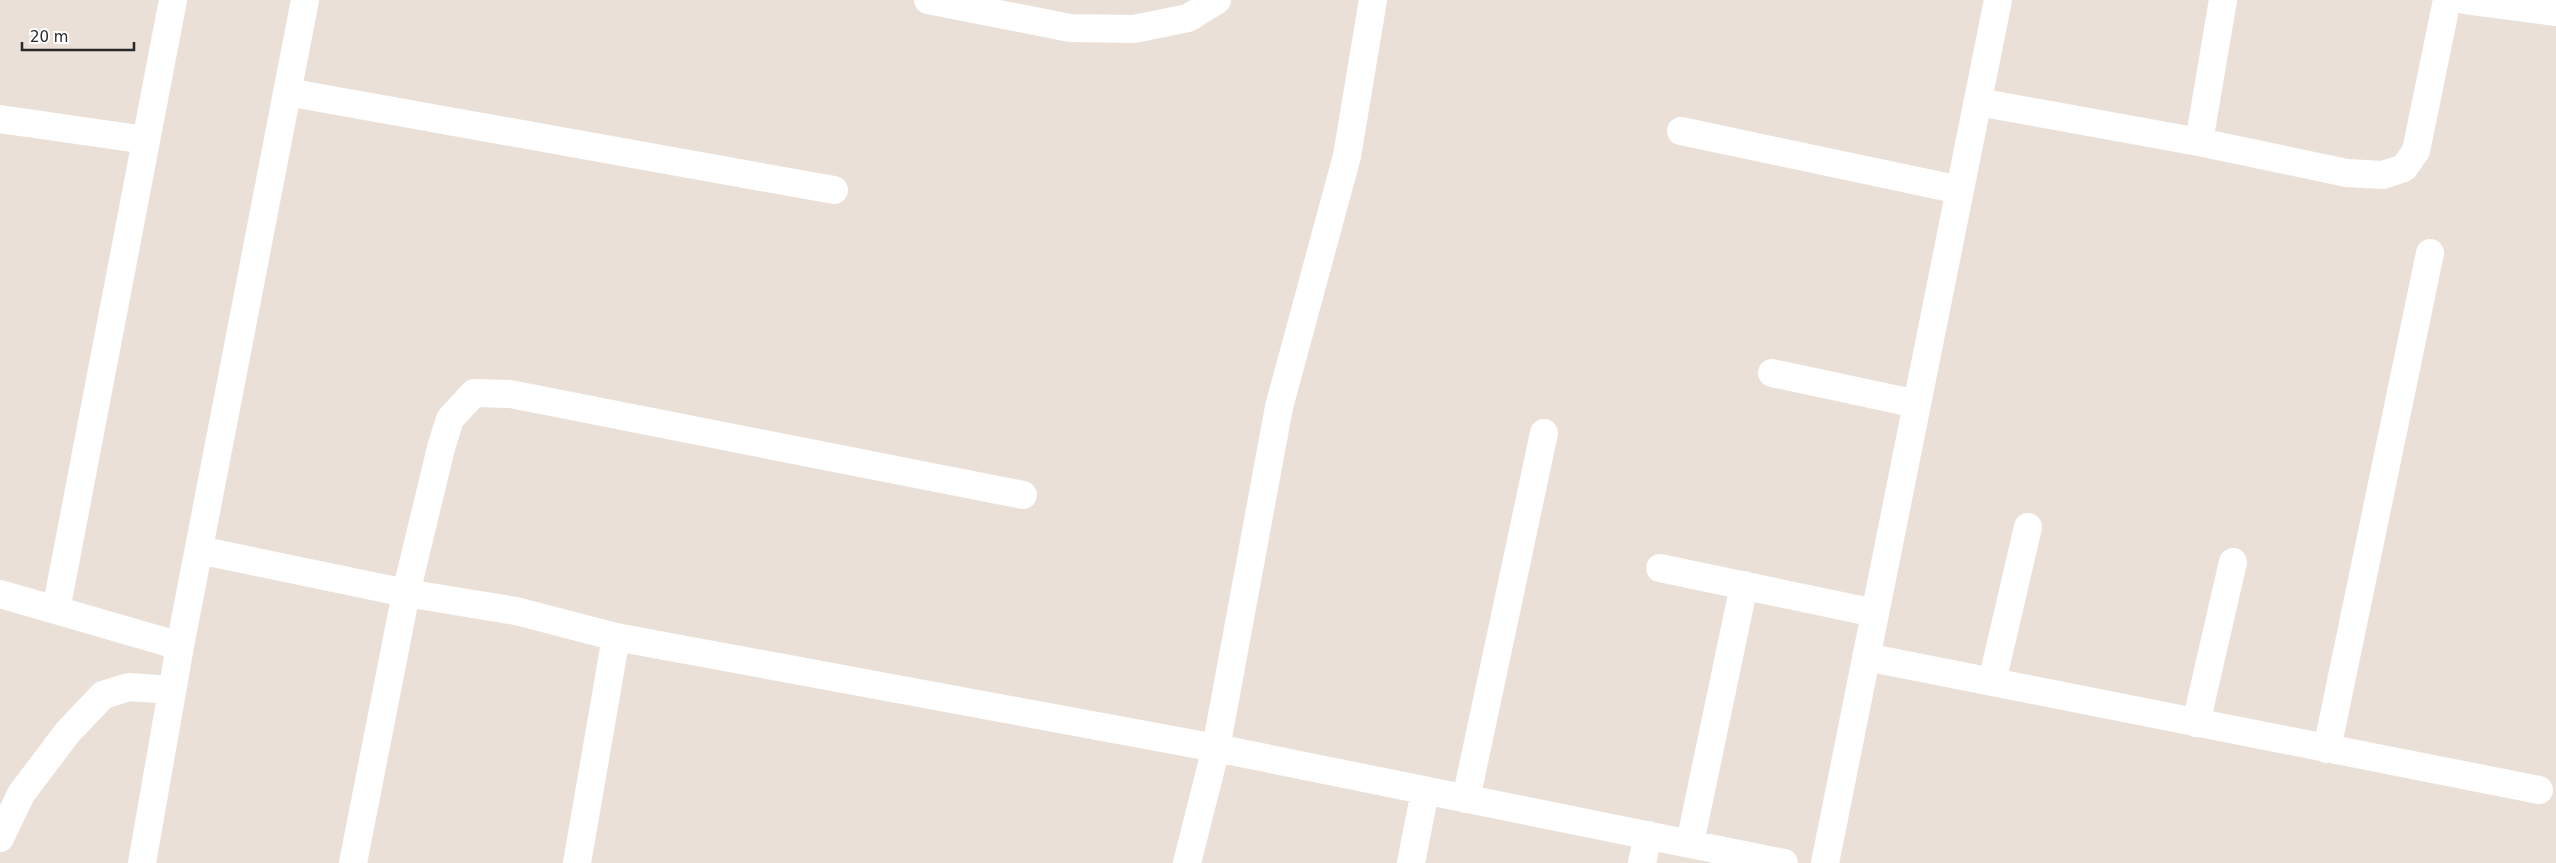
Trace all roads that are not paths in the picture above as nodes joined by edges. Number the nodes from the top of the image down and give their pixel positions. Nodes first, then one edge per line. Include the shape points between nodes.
1 (173, 0) edge
2 (305, 0) edge
3 (928, 0) edge
4 (1218, 0) edge
5 (1373, 0) edge
6 (1998, 0) edge
7 (2223, 0) edge
8 (2446, 0) edge
9 (2465, 0) edge
10 (2556, 12) edge
11 (287, 92) junction
12 (1978, 102) junction
13 (0, 119) edge
14 (1682, 131) dead end
15 (146, 140) junction
16 (2199, 142) junction
17 (834, 190) dead end
18 (1960, 190) junction
19 (2430, 253) dead end
20 (1772, 373) dead end
21 (1917, 404) junction
22 (1544, 433) dead end
23 (1023, 495) dead end
24 (2028, 527) dead end
25 (199, 550) junction
26 (2233, 562) dead end
27 (1660, 568) dead end
28 (1744, 585) junction
29 (406, 593) junction
30 (0, 594) edge
31 (56, 610) junction
32 (1875, 613) junction
33 (616, 637) junction
34 (180, 646) junction
35 (1866, 657) junction
36 (1992, 682) junction
37 (172, 690) junction
38 (2196, 723) junction
39 (1216, 748) junction
40 (2327, 749) junction
41 (1425, 790) junction
42 (2539, 790) dead end
43 (1466, 799) junction
44 (1648, 835) junction
45 (0, 838) edge
46 (1690, 843) junction
47 (142, 863) edge
48 (353, 863) edge
49 (577, 863) edge
50 (1187, 863) edge
51 (1411, 863) edge
52 (1642, 863) edge
53 (1784, 863) edge
54 (1825, 863) edge

1 - 15 street
2 - 11 street
3 - 4 street via 1070,28 1134,29 1188,18
5 - 39 street via 1347,156 1279,407
6 - 12 street
7 - 16 street
8 - 16 street via 2416,151 2404,168 2383,175 2347,173
9 - 10 street
11 - 17 street
11 - 25 street
12 - 16 street
12 - 18 street
13 - 15 street
14 - 18 street
15 - 31 street
18 - 21 street
19 - 40 street
20 - 21 street
21 - 32 street
22 - 43 street
23 - 29 street via 510,394 474,393 450,419
24 - 36 street
25 - 29 street
25 - 34 street
26 - 38 street
27 - 28 street
28 - 32 street
28 - 46 street
29 - 33 street via 516,612
29 - 48 street
30 - 31 street
31 - 34 street
32 - 35 street
33 - 39 street
33 - 49 street
34 - 37 street
35 - 36 street
35 - 54 street
36 - 38 street
37 - 45 street via 129,687 103,695 67,733 21,794
37 - 47 street
38 - 40 street
39 - 41 street
39 - 50 street
40 - 42 street
41 - 43 street
41 - 51 street
43 - 44 street
44 - 46 street
44 - 52 street
46 - 53 street

